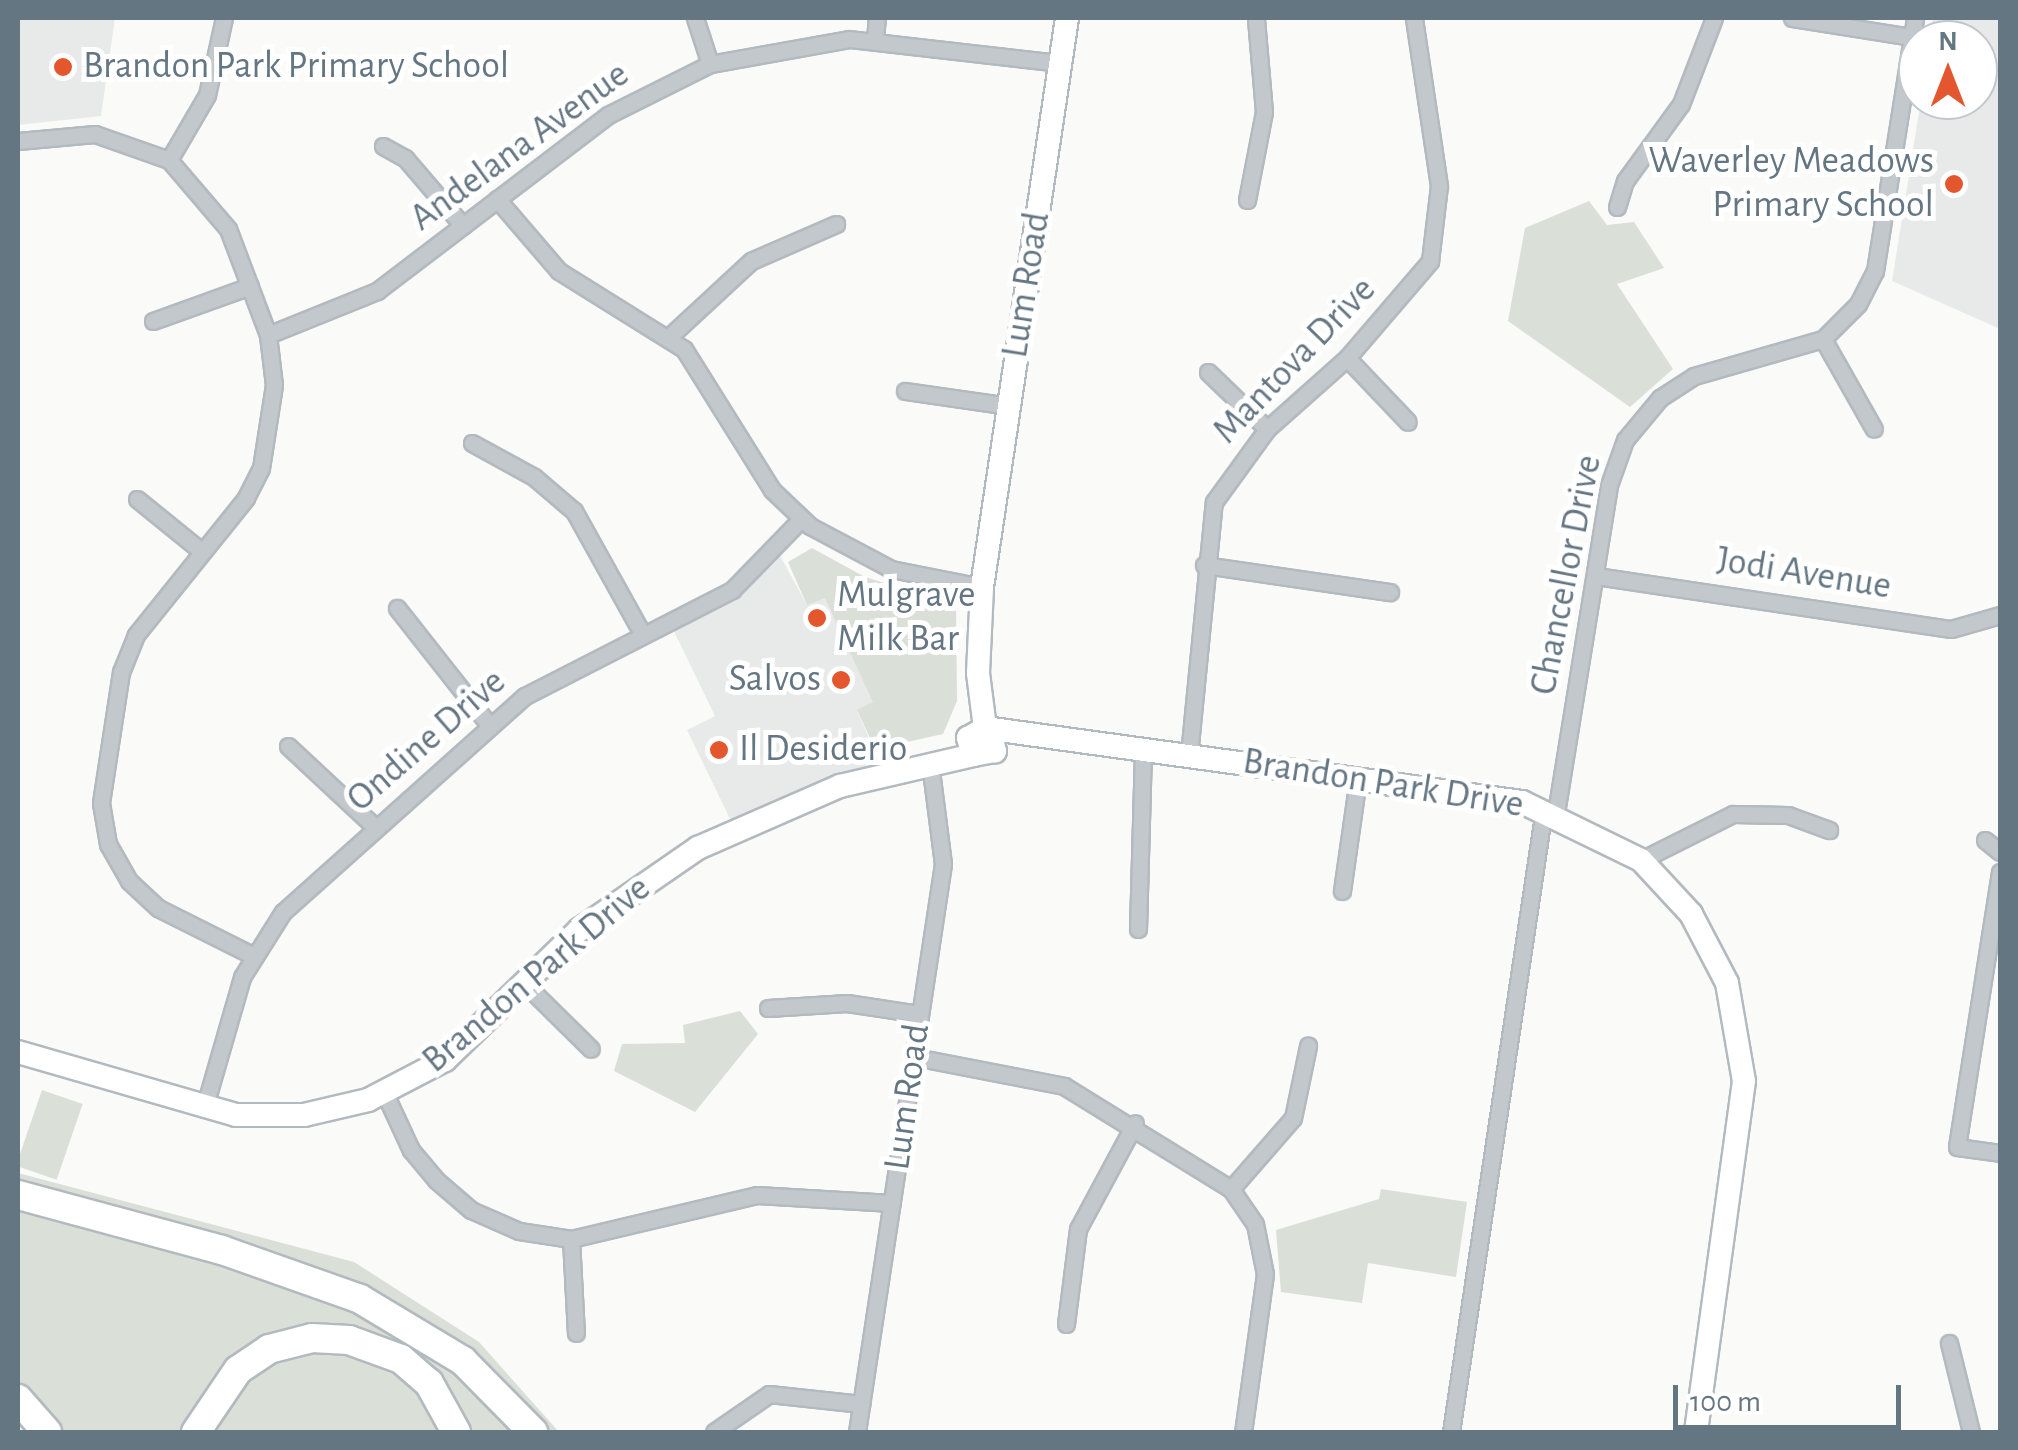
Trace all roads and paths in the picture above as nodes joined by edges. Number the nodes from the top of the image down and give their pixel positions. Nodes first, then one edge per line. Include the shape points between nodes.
1 (224, 18) edge
2 (696, 18) edge
3 (877, 18) edge
4 (1067, 18) edge
5 (1256, 18) edge
6 (1414, 18) edge
7 (1714, 18) edge
8 (1792, 18) edge
9 (1898, 34) edge
10 (875, 39) junction
11 (1060, 63) junction
12 (710, 64) junction
13 (1899, 120) edge
14 (18, 141) edge
15 (383, 146) dead end
16 (169, 160) junction
17 (497, 200) junction
18 (1247, 200) dead end
19 (1617, 206) dead end
20 (836, 224) dead end
21 (463, 226) junction
22 (250, 286) junction
23 (153, 321) dead end
24 (268, 335) junction
25 (670, 336) junction
26 (1823, 339) junction
27 (1348, 358) junction
28 (1208, 372) dead end
29 (906, 391) dead end
30 (1009, 406) junction
31 (1408, 422) dead end
32 (1267, 429) junction
33 (1874, 429) dead end
34 (472, 443) dead end
35 (137, 499) dead end
36 (802, 519) junction
37 (200, 550) junction
38 (1204, 565) junction
39 (1596, 576) junction
40 (982, 586) junction
41 (1390, 592) dead end
42 (397, 608) dead end
43 (2000, 615) edge
44 (642, 633) junction
45 (489, 726) junction
46 (979, 740) junction
47 (288, 746) dead end
48 (1143, 751) junction
49 (1189, 755) junction
50 (930, 762) junction
51 (1358, 778) junction
52 (1550, 811) junction
53 (376, 828) junction
54 (1829, 830) dead end
55 (1984, 840) dead end
56 (2000, 852) edge
57 (1641, 860) junction
58 (2000, 872) edge
59 (1342, 891) dead end
60 (1138, 929) dead end
61 (252, 956) junction
62 (523, 982) junction
63 (768, 1008) dead end
64 (920, 1014) junction
65 (1308, 1046) dead end
66 (591, 1049) dead end
67 (18, 1052) edge
68 (915, 1058) junction
69 (385, 1094) junction
70 (204, 1109) junction
71 (1135, 1124) junction
72 (2000, 1153) edge
73 (1231, 1189) junction
74 (18, 1196) edge
75 (892, 1203) junction
76 (571, 1239) junction
77 (1066, 1324) dead end
78 (576, 1334) dead end
79 (1949, 1342) dead end
80 (18, 1399) edge
81 (861, 1404) junction
82 (47, 1432) edge
83 (196, 1432) edge
84 (456, 1432) edge
85 (533, 1432) edge
86 (714, 1432) edge
87 (857, 1432) edge
88 (1244, 1432) edge
89 (1451, 1432) edge
90 (1696, 1432) edge
91 (1972, 1432) edge

1 - 16 street via 207,95
2 - 12 street
3 - 10 street
4 - 11 street, Lum Road
5 - 18 street via 1264,112
6 - 27 street, Mantova Drive via 1440,186 1438,234 1413,288
7 - 19 street via 1680,104
8 - 9 street
10 - 11 street, Andelana Avenue
10 - 12 street, Andelana Avenue via 789,45
11 - 30 street, Lum Road
12 - 17 street, Andelana Avenue via 624,105
13 - 26 street, Chancellor Drive via 1875,271 1858,304
14 - 16 street via 96,134
15 - 21 street via 405,158
16 - 22 street via 216,208
17 - 21 street, Andelana Avenue
17 - 25 street via 559,270
20 - 25 street via 752,261
21 - 24 street, Andelana Avenue via 378,291
22 - 23 street
22 - 24 street
24 - 37 street via 274,385 260,468
25 - 36 street via 715,388 772,490
26 - 33 street
26 - 39 street, Chancellor Drive via 1694,376 1660,398 1626,440 1614,470
27 - 31 street
27 - 32 street, Mantova Drive
28 - 32 street
29 - 30 street
30 - 40 street, Lum Road
32 - 38 street, Mantova Drive via 1214,502
34 - 44 street via 534,477 574,511
35 - 37 street
36 - 40 street via 890,570
36 - 44 street, Ondine Drive via 743,582
37 - 61 street via 146,617 124,662 104,779 104,832 141,894
38 - 41 street
38 - 49 street, Mantova Drive
39 - 43 street, Jodi Avenue via 1950,629
39 - 52 street, Chancellor Drive
40 - 46 street, Lum Road
42 - 45 street
44 - 45 street, Ondine Drive via 560,674
45 - 53 street, Ondine Drive
46 - 48 street, Brandon Park Drive
46 - 50 street, Brandon Park Drive
47 - 53 street
48 - 49 street, Brandon Park Drive
48 - 60 street
49 - 51 street, Brandon Park Drive
50 - 62 street, Brandon Park Drive via 840,786 719,836 622,898
50 - 64 street, Lum Road via 944,849
51 - 52 street, Brandon Park Drive
51 - 59 street
52 - 57 street, Brandon Park Drive
52 - 89 street, Chancellor Drive
53 - 61 street, Ondine Drive via 283,912
54 - 57 street via 1788,815 1733,814
55 - 56 street
57 - 90 street, Brandon Park Drive via 1690,914 1727,983 1744,1081
58 - 72 street via 1957,1147
61 - 70 street, Ondine Drive
62 - 66 street
62 - 69 street, Brandon Park Drive via 456,1052
63 - 64 street via 847,1003
64 - 68 street, Lum Road
65 - 73 street via 1293,1118
67 - 70 street, Brandon Park Drive
68 - 71 street via 1050,1082
68 - 75 street, Lum Road
69 - 70 street, Brandon Park Drive via 304,1115
69 - 76 street via 411,1150 453,1197 501,1225
71 - 73 street
71 - 77 street via 1078,1229
73 - 88 street via 1255,1224 1265,1274
74 - 85 highway via 222,1250 360,1299 463,1361
75 - 76 street via 736,1197
75 - 81 street, Lum Road
76 - 78 street
79 - 91 street
80 - 82 highway
81 - 86 street via 769,1394
81 - 87 street, Lum Road
83 - 84 highway via 218,1392 258,1356 327,1338 401,1359 429,1383

